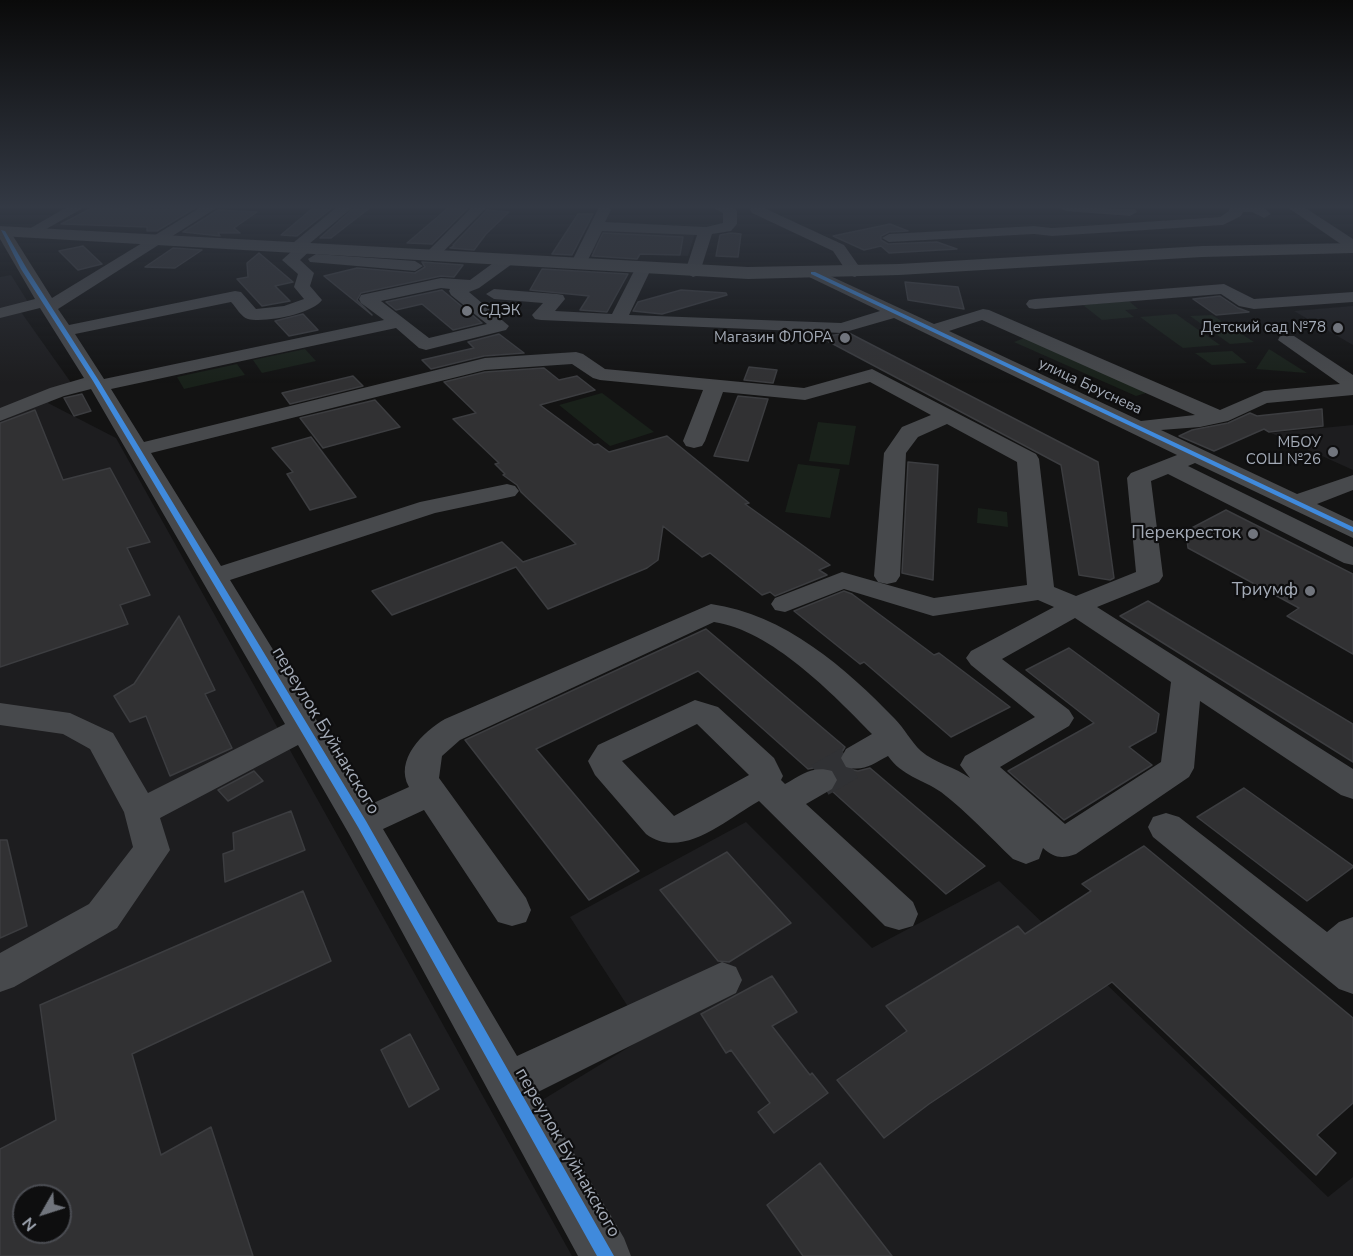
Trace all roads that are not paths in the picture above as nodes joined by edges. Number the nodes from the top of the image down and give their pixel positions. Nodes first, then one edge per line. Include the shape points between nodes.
1 (22, 266) edge
2 (121, 266) edge
3 (297, 266) edge
4 (316, 266) edge
5 (500, 266) edge
6 (588, 266) edge
7 (695, 266) edge
8 (851, 266) edge
9 (975, 266) edge
10 (24, 269) junction
11 (643, 269) junction
12 (6, 272) dead end
13 (693, 272) junction
14 (855, 272) junction
15 (813, 273) junction
16 (473, 285) junction
17 (494, 294) dead end
18 (329, 296) dead end
19 (1353, 297) edge
20 (1035, 304) dead end
21 (896, 312) junction
22 (0, 313) edge
23 (53, 313) junction
24 (618, 320) junction
25 (399, 322) junction
26 (933, 330) junction
27 (1287, 340) dead end
28 (98, 384) junction
29 (1353, 384) edge
30 (715, 386) junction
31 (1353, 389) edge
32 (0, 415) edge
33 (948, 416) junction
34 (1218, 417) junction
35 (1141, 428) junction
36 (694, 441) dead end
37 (137, 450) junction
38 (1196, 455) junction
39 (1169, 466) junction
40 (1353, 482) edge
41 (507, 491) dead end
42 (1294, 502) junction
43 (1353, 530) edge
44 (1353, 556) edge
45 (887, 576) dead end
46 (213, 577) junction
47 (1041, 591) junction
48 (784, 604) dead end
49 (1076, 606) junction
50 (1187, 678) junction
51 (0, 714) edge
52 (304, 728) junction
53 (892, 738) junction
54 (858, 758) tunnel mouth
55 (820, 780) tunnel mouth
56 (1353, 786) edge
57 (430, 792) junction
58 (141, 812) junction
59 (362, 824) junction
60 (1166, 827) dead end
61 (1026, 849) dead end
62 (512, 910) dead end
63 (899, 914) dead end
64 (1344, 955) edge
65 (0, 974) edge
66 (722, 980) dead end
67 (508, 1083) junction
68 (606, 1256) edge

1 - 10 street, переулок Буйнакского
2 - 23 street
3 - 23 street via 306,273 302,286 314,300 261,315 251,314 235,296
4 - 18 street via 320,277 317,283
5 - 16 street
6 - 11 main road
7 - 13 street
8 - 14 street
9 - 14 main road
10 - 12 street
10 - 23 street, переулок Буйнакского
11 - 13 main road
11 - 24 street
13 - 15 main road
14 - 15 main road
15 - 21 street, улица Бруснева
16 - 25 street via 441,283 367,298
16 - 25 street via 457,291 500,326 426,344
17 - 24 street via 557,298 541,315
19 - 20 street via 1254,304 1224,289
21 - 24 street via 842,328
21 - 26 street, улица Бруснева
22 - 23 street
23 - 28 street, переулок Буйнакского
25 - 28 street
26 - 34 street via 978,308
26 - 35 street, улица Бруснева
27 - 29 street
28 - 32 street via 57,392
28 - 37 street, переулок Буйнакского
30 - 33 street via 805,394 872,375
30 - 36 street
30 - 37 street via 600,374 576,358 485,364
31 - 34 street via 1264,397
33 - 45 street via 910,432 895,453
33 - 47 street via 1028,459
34 - 35 street
35 - 38 street, улица Бруснева
37 - 46 street, переулок Буйнакского
38 - 39 street
38 - 42 street, улица Бруснева
39 - 44 street
39 - 49 street via 1139,478 1150,576
40 - 42 street
41 - 46 street via 429,507
42 - 43 street, улица Бруснева
46 - 52 street, переулок Буйнакского
47 - 48 street via 933,607 842,580
47 - 49 street
49 - 50 street
49 - 50 street via 981,658 1058,718 977,765 1063,844 1177,768
50 - 56 street
51 - 58 street via 70,724 102,741
52 - 58 street
52 - 59 street, переулок Буйнакского
53 - 54 street
53 - 57 street via 823,671 791,647 738,617 711,614 444,734 423,759 422,780
53 - 61 street via 914,763 956,785
55 - 63 street via 772,793
57 - 59 street
57 - 62 street
58 - 65 street via 152,850 103,916
59 - 67 street, переулок Буйнакского
60 - 64 street
66 - 67 street
67 - 68 street, переулок Буйнакского

